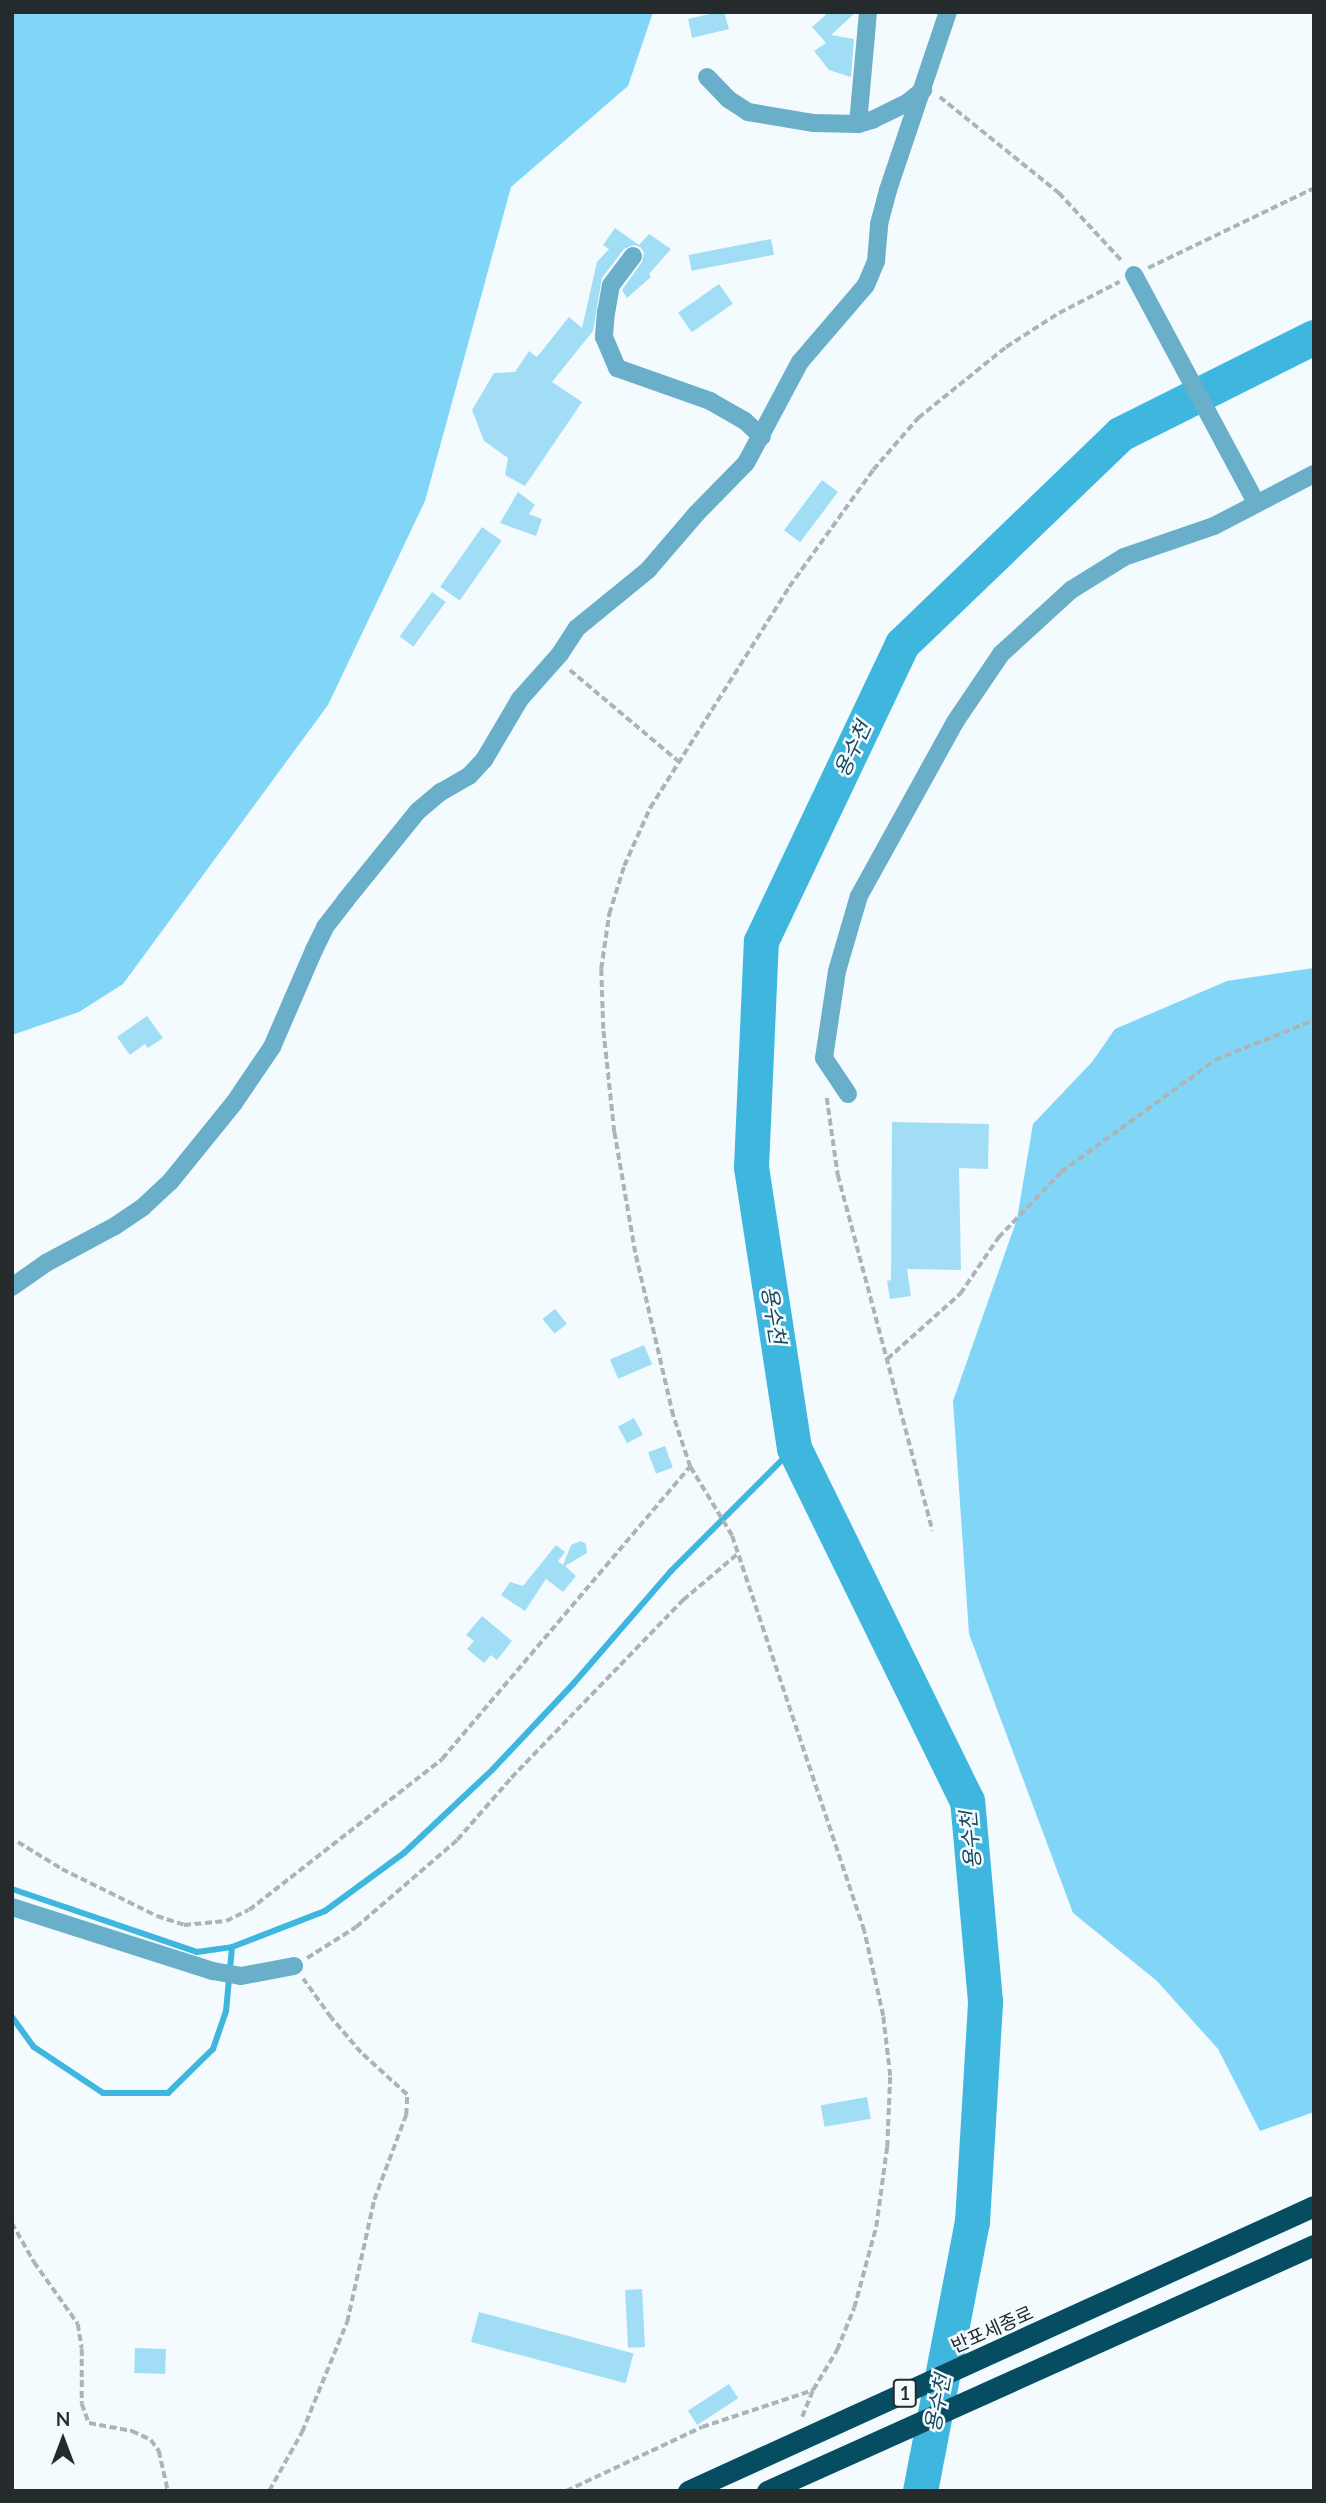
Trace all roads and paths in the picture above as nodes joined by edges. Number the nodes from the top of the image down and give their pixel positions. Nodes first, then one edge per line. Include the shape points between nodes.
1 (868, 12) edge
2 (948, 12) edge
3 (707, 77) dead end
4 (923, 90) junction
5 (858, 124) junction
6 (1314, 188) edge
7 (633, 256) dead end
8 (1134, 275) junction
9 (762, 437) junction
10 (1314, 474) edge
11 (1256, 503) junction
12 (556, 659) junction
13 (678, 761) junction
14 (1314, 1020) edge
15 (824, 1058) junction
16 (848, 1094) dead end
17 (12, 1287) edge
18 (887, 1359) junction
19 (690, 1466) junction
20 (933, 1531) dead end
21 (737, 1554) junction
22 (18, 1842) dead end
23 (12, 1907) edge
24 (293, 1966) junction
25 (1314, 2206) edge
26 (12, 2223) edge
27 (1314, 2245) edge
28 (813, 2390) junction
29 (798, 2428) dead end
30 (168, 2491) edge
31 (269, 2491) edge
32 (566, 2491) edge
33 (688, 2491) edge
34 (767, 2491) edge

1 - 5 street
2 - 4 street
3 - 5 street via 748,112 814,123
4 - 5 street via 907,103
4 - 8 path via 951,104 1059,193
4 - 9 street via 888,190 876,261 866,285 800,362
6 - 8 path
7 - 9 street via 611,285 606,312 604,337 617,368 710,401
8 - 11 street
8 - 13 path via 1059,313 1006,347 918,418 873,470 789,587
9 - 12 street via 746,463 648,570 577,628
10 - 11 street
11 - 15 street via 1214,526 1124,557 1072,590 1001,654 955,722 859,896 837,971
12 - 13 path
12 - 17 street via 520,699 484,760 418,811 325,927 272,1047 234,1104 170,1182 115,1226
13 - 19 path via 624,866 609,914 601,969 614,1132 635,1253 673,1416
14 - 18 path via 1215,1060 1061,1172 998,1238 960,1294
15 - 16 street
15 - 18 path via 838,1175
18 - 20 path
19 - 21 path via 732,1536
19 - 22 path via 442,1759 249,1910 226,1921 184,1925 62,1869
21 - 24 path via 683,1600 439,1857 356,1927
21 - 28 path via 864,1931 883,2016 890,2076 887,2147 876,2227 854,2308 837,2350
23 - 24 street via 213,1971 241,1976
24 - 31 path via 361,2053 407,2095 406,2115 363,2241 347,2322 302,2432
25 - 33 highway, 반포세종로 / 1
26 - 30 path via 78,2324 82,2404 89,2423 132,2431 151,2440 159,2451
27 - 34 highway, 1
28 - 29 path
28 - 32 path via 702,2427

